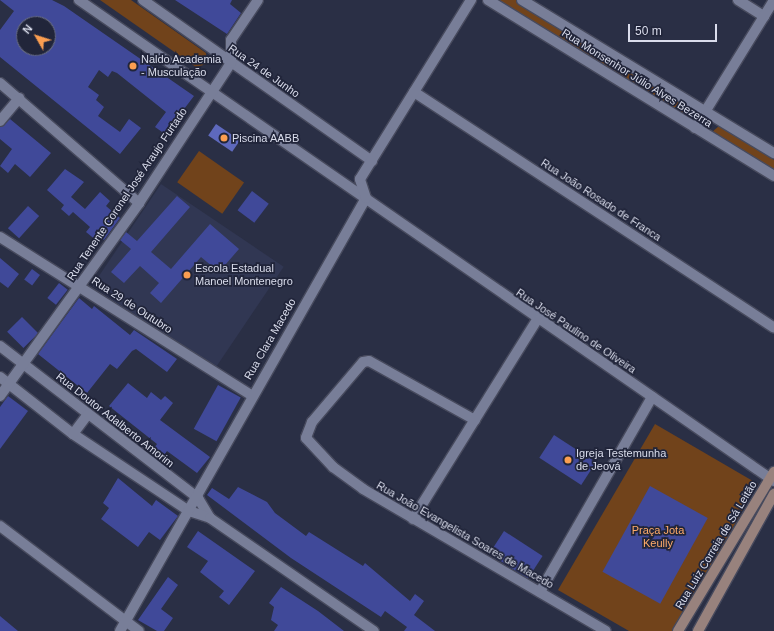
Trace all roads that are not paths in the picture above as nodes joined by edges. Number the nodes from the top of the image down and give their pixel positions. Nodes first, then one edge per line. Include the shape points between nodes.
1 (79, 0) edge
2 (143, 0) edge
3 (258, 0) edge
4 (472, 0) edge
5 (488, 0) edge
6 (522, 0) edge
7 (738, 0) edge
8 (774, 0) edge
9 (764, 16) junction
10 (231, 63) junction
11 (0, 83) edge
12 (212, 91) junction
13 (414, 92) junction
14 (19, 98) junction
15 (706, 113) junction
16 (0, 121) edge
17 (695, 128) junction
18 (774, 154) edge
19 (372, 161) junction
20 (774, 176) edge
21 (366, 198) junction
22 (138, 203) junction
23 (0, 237) edge
24 (80, 286) junction
25 (537, 320) junction
26 (774, 328) edge
27 (0, 346) edge
28 (23, 363) junction
29 (0, 377) edge
30 (9, 383) junction
31 (250, 395) junction
32 (0, 396) edge
33 (652, 397) junction
34 (88, 414) junction
35 (475, 420) junction
36 (73, 434) junction
37 (772, 478) edge
38 (774, 494) edge
39 (198, 498) junction
40 (189, 512) junction
41 (210, 518) junction
42 (413, 519) junction
43 (0, 526) edge
44 (540, 592) junction
45 (126, 621) junction
46 (120, 631) edge
47 (139, 631) edge
48 (374, 631) edge
49 (606, 631) edge
50 (678, 631) edge
51 (698, 631) edge

1 - 12 street
2 - 10 street, Rua 24 de Junho
3 - 10 street via 231,40
4 - 13 street
5 - 17 street, Rua Monsenhor Júlio Alves Bezerra
6 - 15 street, Rua Monsenhor Júlio Alves Bezerra
7 - 9 street
8 - 9 street
9 - 15 street
10 - 12 street, Rua Tenente Coronel José Araujo Furtado
10 - 19 street, Rua 24 de Junho
11 - 14 street
12 - 21 street
12 - 22 street, Rua Tenente Coronel José Araujo Furtado
13 - 19 street
13 - 26 street, Rua João Rosado de Franca
14 - 16 street
14 - 22 street
15 - 17 street
15 - 18 street, Rua Monsenhor Júlio Alves Bezerra
17 - 20 street, Rua Monsenhor Júlio Alves Bezerra
19 - 21 street via 360,179
21 - 25 street, Rua José Paulino de Oliveira
21 - 31 street, Rua Clara Macedo
22 - 24 street, Rua Tenente Coronel José Araujo Furtado
23 - 24 street, Rua 29 de Outubro
24 - 28 street, Rua Tenente Coronel José Araujo Furtado
24 - 31 street, Rua 29 de Outubro
25 - 33 street, Rua José Paulino de Oliveira
25 - 35 street
27 - 28 street, Rua Doutor Adalberto Amorim
28 - 30 street, Rua Tenente Coronel José Araujo Furtado
28 - 34 street, Rua Doutor Adalberto Amorim
29 - 30 street, Rua Doutor Adalberto Amorim
30 - 32 street, Rua Tenente Coronel José Araujo Furtado
30 - 36 street, Rua Doutor Adalberto Amorim
31 - 39 street, Rua Clara Macedo
33 - 37 street, Rua José Paulino de Oliveira
33 - 44 street
34 - 36 street
34 - 39 street, Rua Doutor Adalberto Amorim
35 - 42 street
35 - 42 street, Rua João Evangelista Soares de Macedo via 369,361 363,362 307,432 308,442 333,467
36 - 40 street, Rua Doutor Adalberto Amorim
37 - 50 main road, Rua Luiz Correia de Sá Leitão
38 - 51 main road
39 - 40 street, Rua Clara Macedo
39 - 41 street, Rua Doutor Adalberto Amorim
40 - 41 street, Rua Doutor Adalberto Amorim
40 - 45 street, Rua Clara Macedo
41 - 48 street, Rua Doutor Adalberto Amorim
42 - 44 street, Rua João Evangelista Soares de Macedo
43 - 45 street
44 - 49 street, Rua João Evangelista Soares de Macedo
45 - 46 street, Rua Clara Macedo
45 - 47 street

